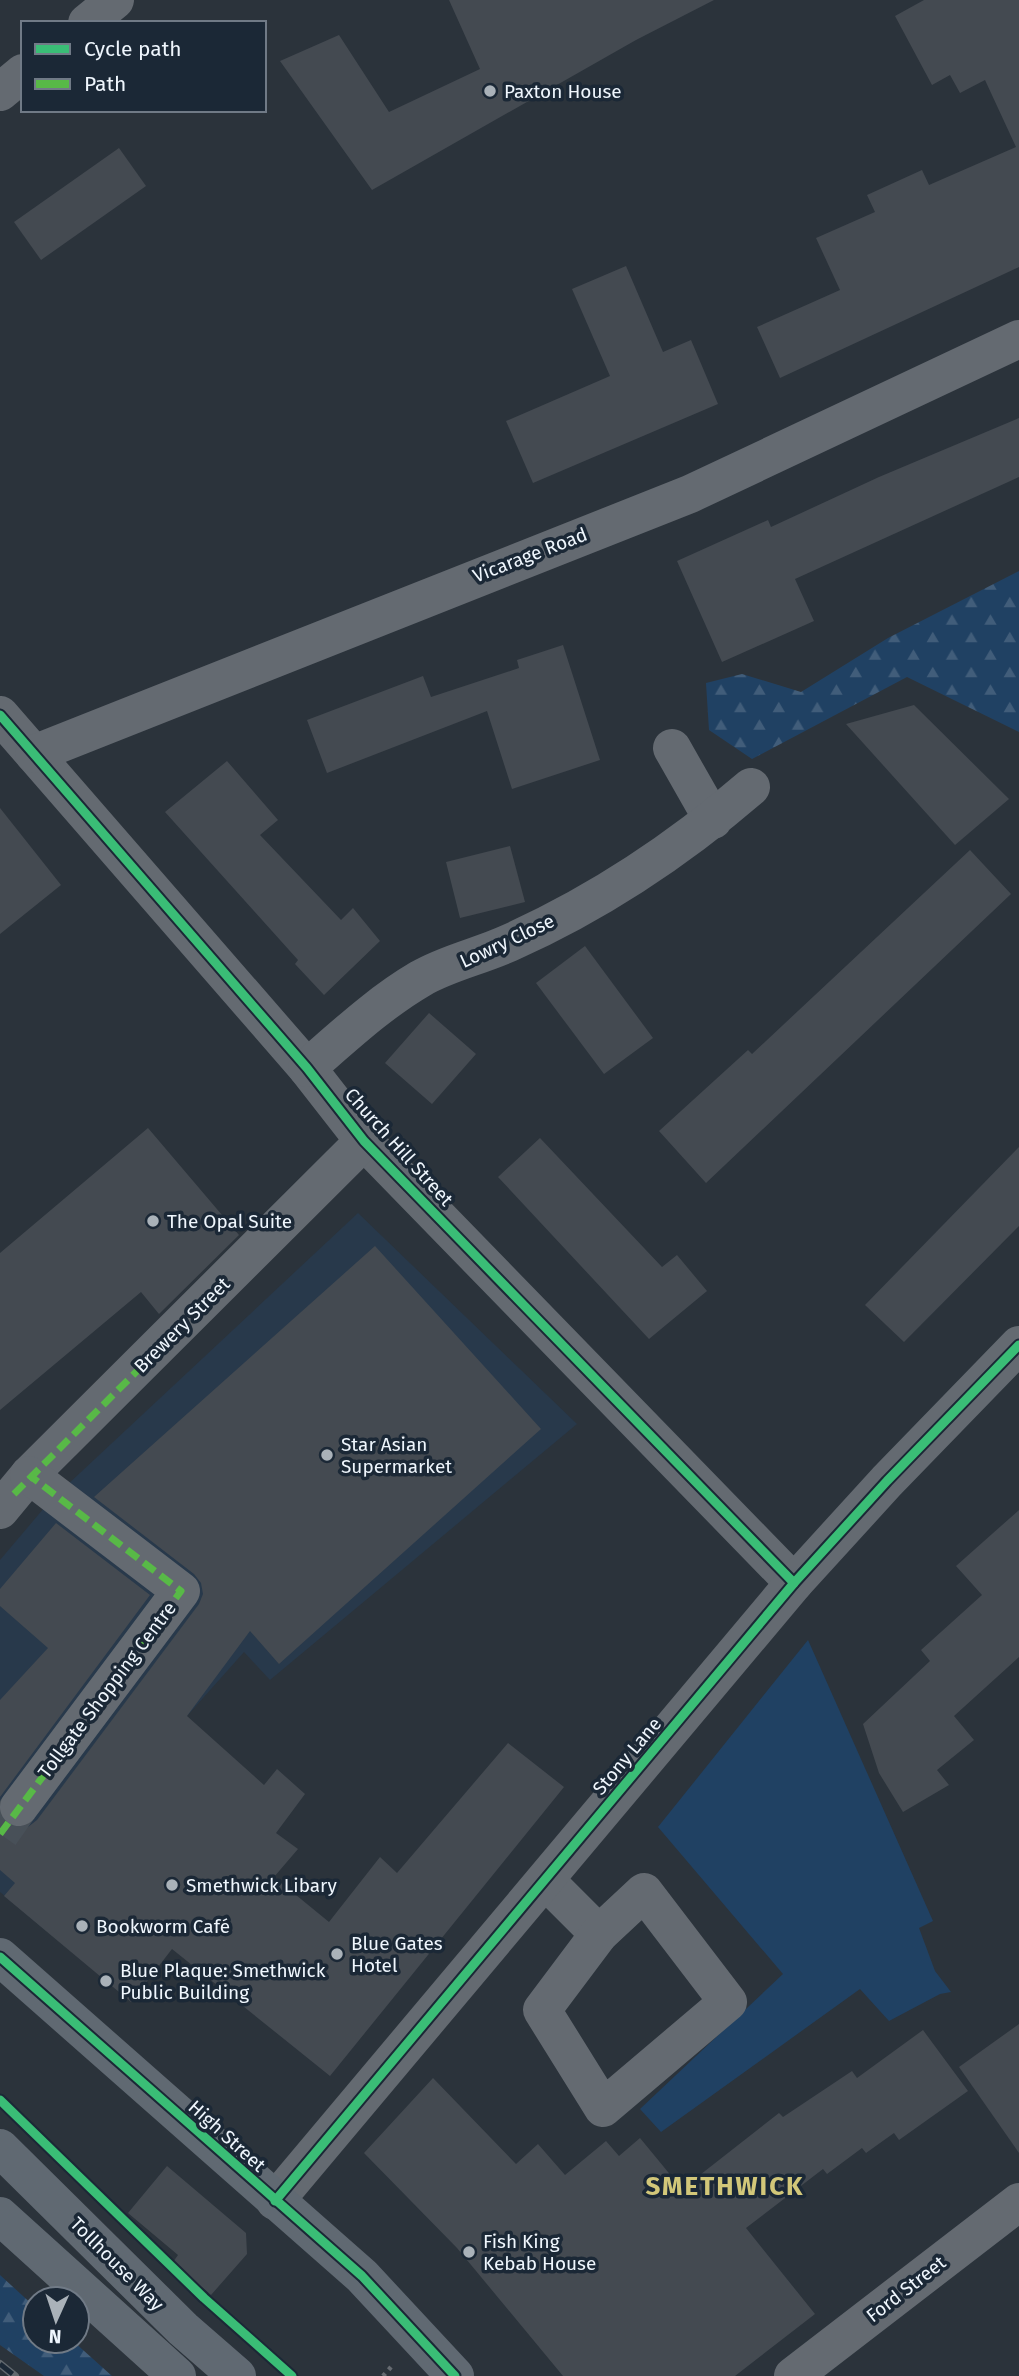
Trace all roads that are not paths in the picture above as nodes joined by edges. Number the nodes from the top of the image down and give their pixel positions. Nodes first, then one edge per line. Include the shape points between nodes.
1 (116, 0) edge
2 (90, 21) edge
3 (21, 75) edge
4 (0, 92) edge
5 (1019, 339) edge
6 (0, 715) edge
7 (671, 748) dead end
8 (34, 754) junction
9 (751, 786) dead end
10 (713, 820) junction
11 (307, 1068) junction
12 (364, 1141) junction
13 (1019, 1345) edge
14 (14, 1493) edge
15 (794, 1583) junction
16 (19, 1807) tunnel mouth
17 (546, 1881) junction
18 (599, 1934) junction
19 (0, 1957) edge
20 (0, 2148) edge
21 (275, 2201) junction
22 (1019, 2202) edge
23 (0, 2216) edge
24 (177, 2376) edge
25 (237, 2376) edge
26 (455, 2376) edge
27 (793, 2376) edge

1 - 2 street
3 - 4 street
5 - 8 street, Vicarage Road via 690,494
6 - 8 street, Church Hill Street
7 - 10 street
8 - 11 street, Church Hill Street
9 - 10 street, Lowry Close
10 - 11 street, Lowry Close via 611,889 511,943 422,978 380,1006
11 - 12 street, Church Hill Street
12 - 14 street, Brewery Street
12 - 15 street, Church Hill Street
13 - 15 street, Stony Lane
14 - 16 street, Tollgate Shopping Centre via 181,1591
15 - 17 street, Stony Lane
17 - 18 street
17 - 21 street, Stony Lane
18 - 18 street via 644,1892 728,2003 603,2108 542,2010
19 - 21 main road, High Street
20 - 25 main road, Tollhouse Way via 183,2329
21 - 26 main road, High Street via 362,2276
22 - 27 street, Ford Street
23 - 24 main road, Tollhouse Way

